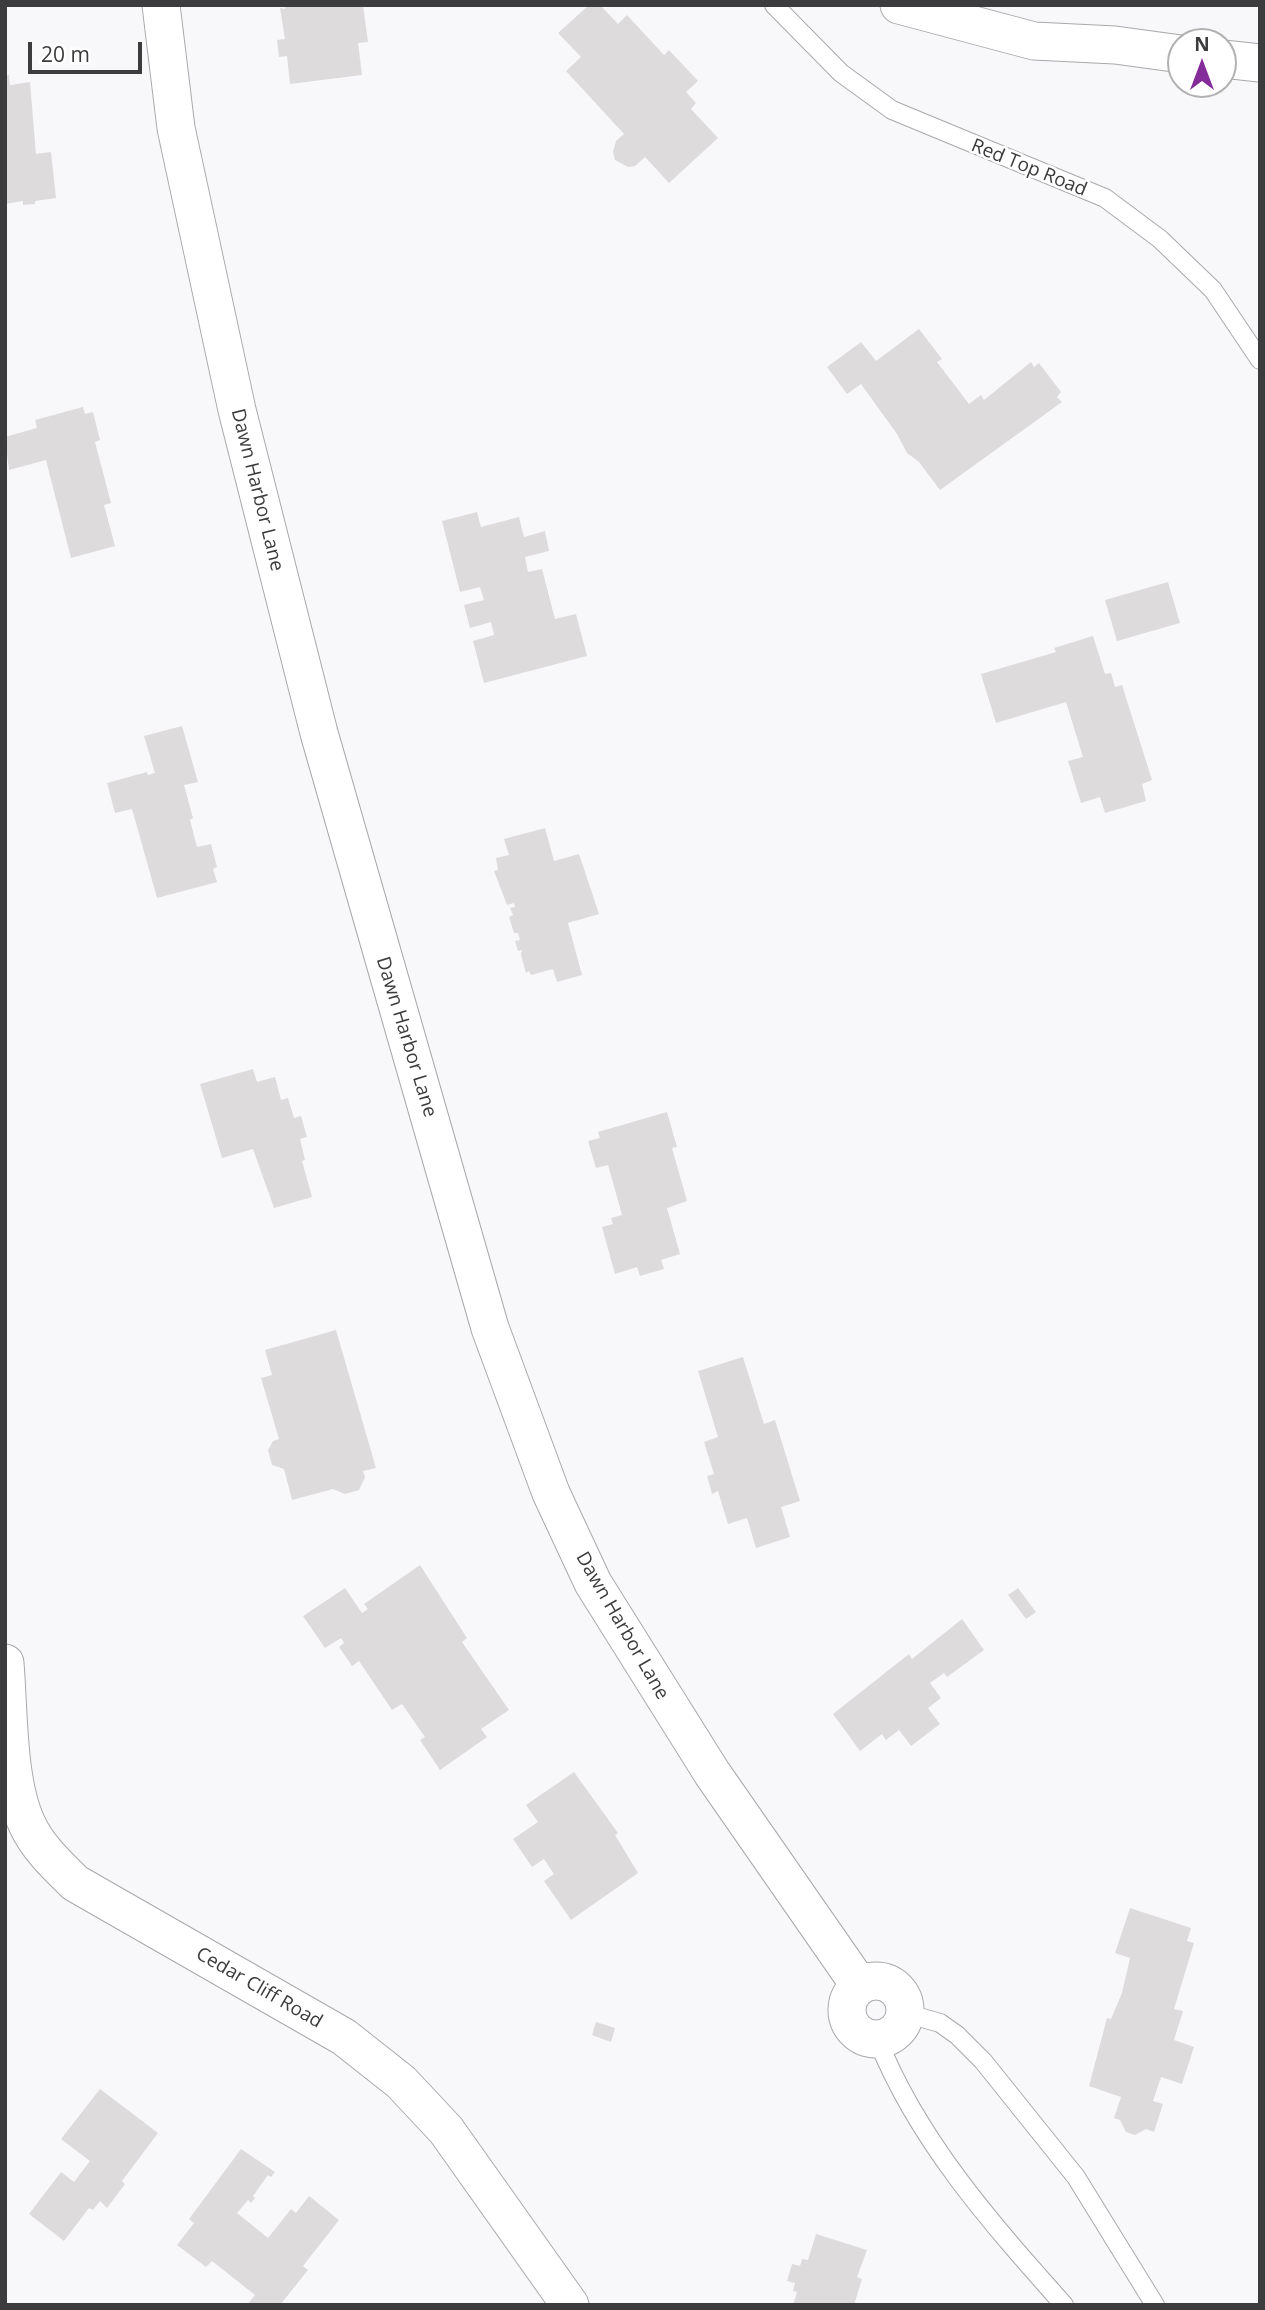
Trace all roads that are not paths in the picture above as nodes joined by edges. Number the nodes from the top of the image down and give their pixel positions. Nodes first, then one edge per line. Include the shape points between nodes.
1 (161, 5) edge
2 (774, 5) edge
3 (899, 5) edge
4 (1167, 52) edge
5 (1237, 61) edge
6 (1260, 63) edge
7 (1260, 360) edge
8 (5, 1663) edge
9 (860, 1986) junction
10 (905, 2013) junction
11 (877, 2038) junction
12 (570, 2305) edge
13 (1064, 2305) edge
14 (1155, 2305) edge

1 - 9 street, Dawn Harbor Lane via 176,128 237,410 319,733 490,1328 551,1493 593,1583 712,1773
2 - 7 lane, Red Top Road via 841,73 892,110 1105,198 1160,239 1213,290
3 - 4 street via 1034,41
5 - 6 street
8 - 12 street, Cedar Cliff Road via 20,1796 27,1824 48,1856 75,1883 344,2037 401,2082 453,2140
9 - 10 street via 877,1981 895,1988
9 - 11 street via 849,2002 849,2021 862,2035
10 - 11 street via 898,2030
10 - 14 lane via 940,2023 983,2061 1076,2177
11 - 13 lane via 892,2077 978,2208

